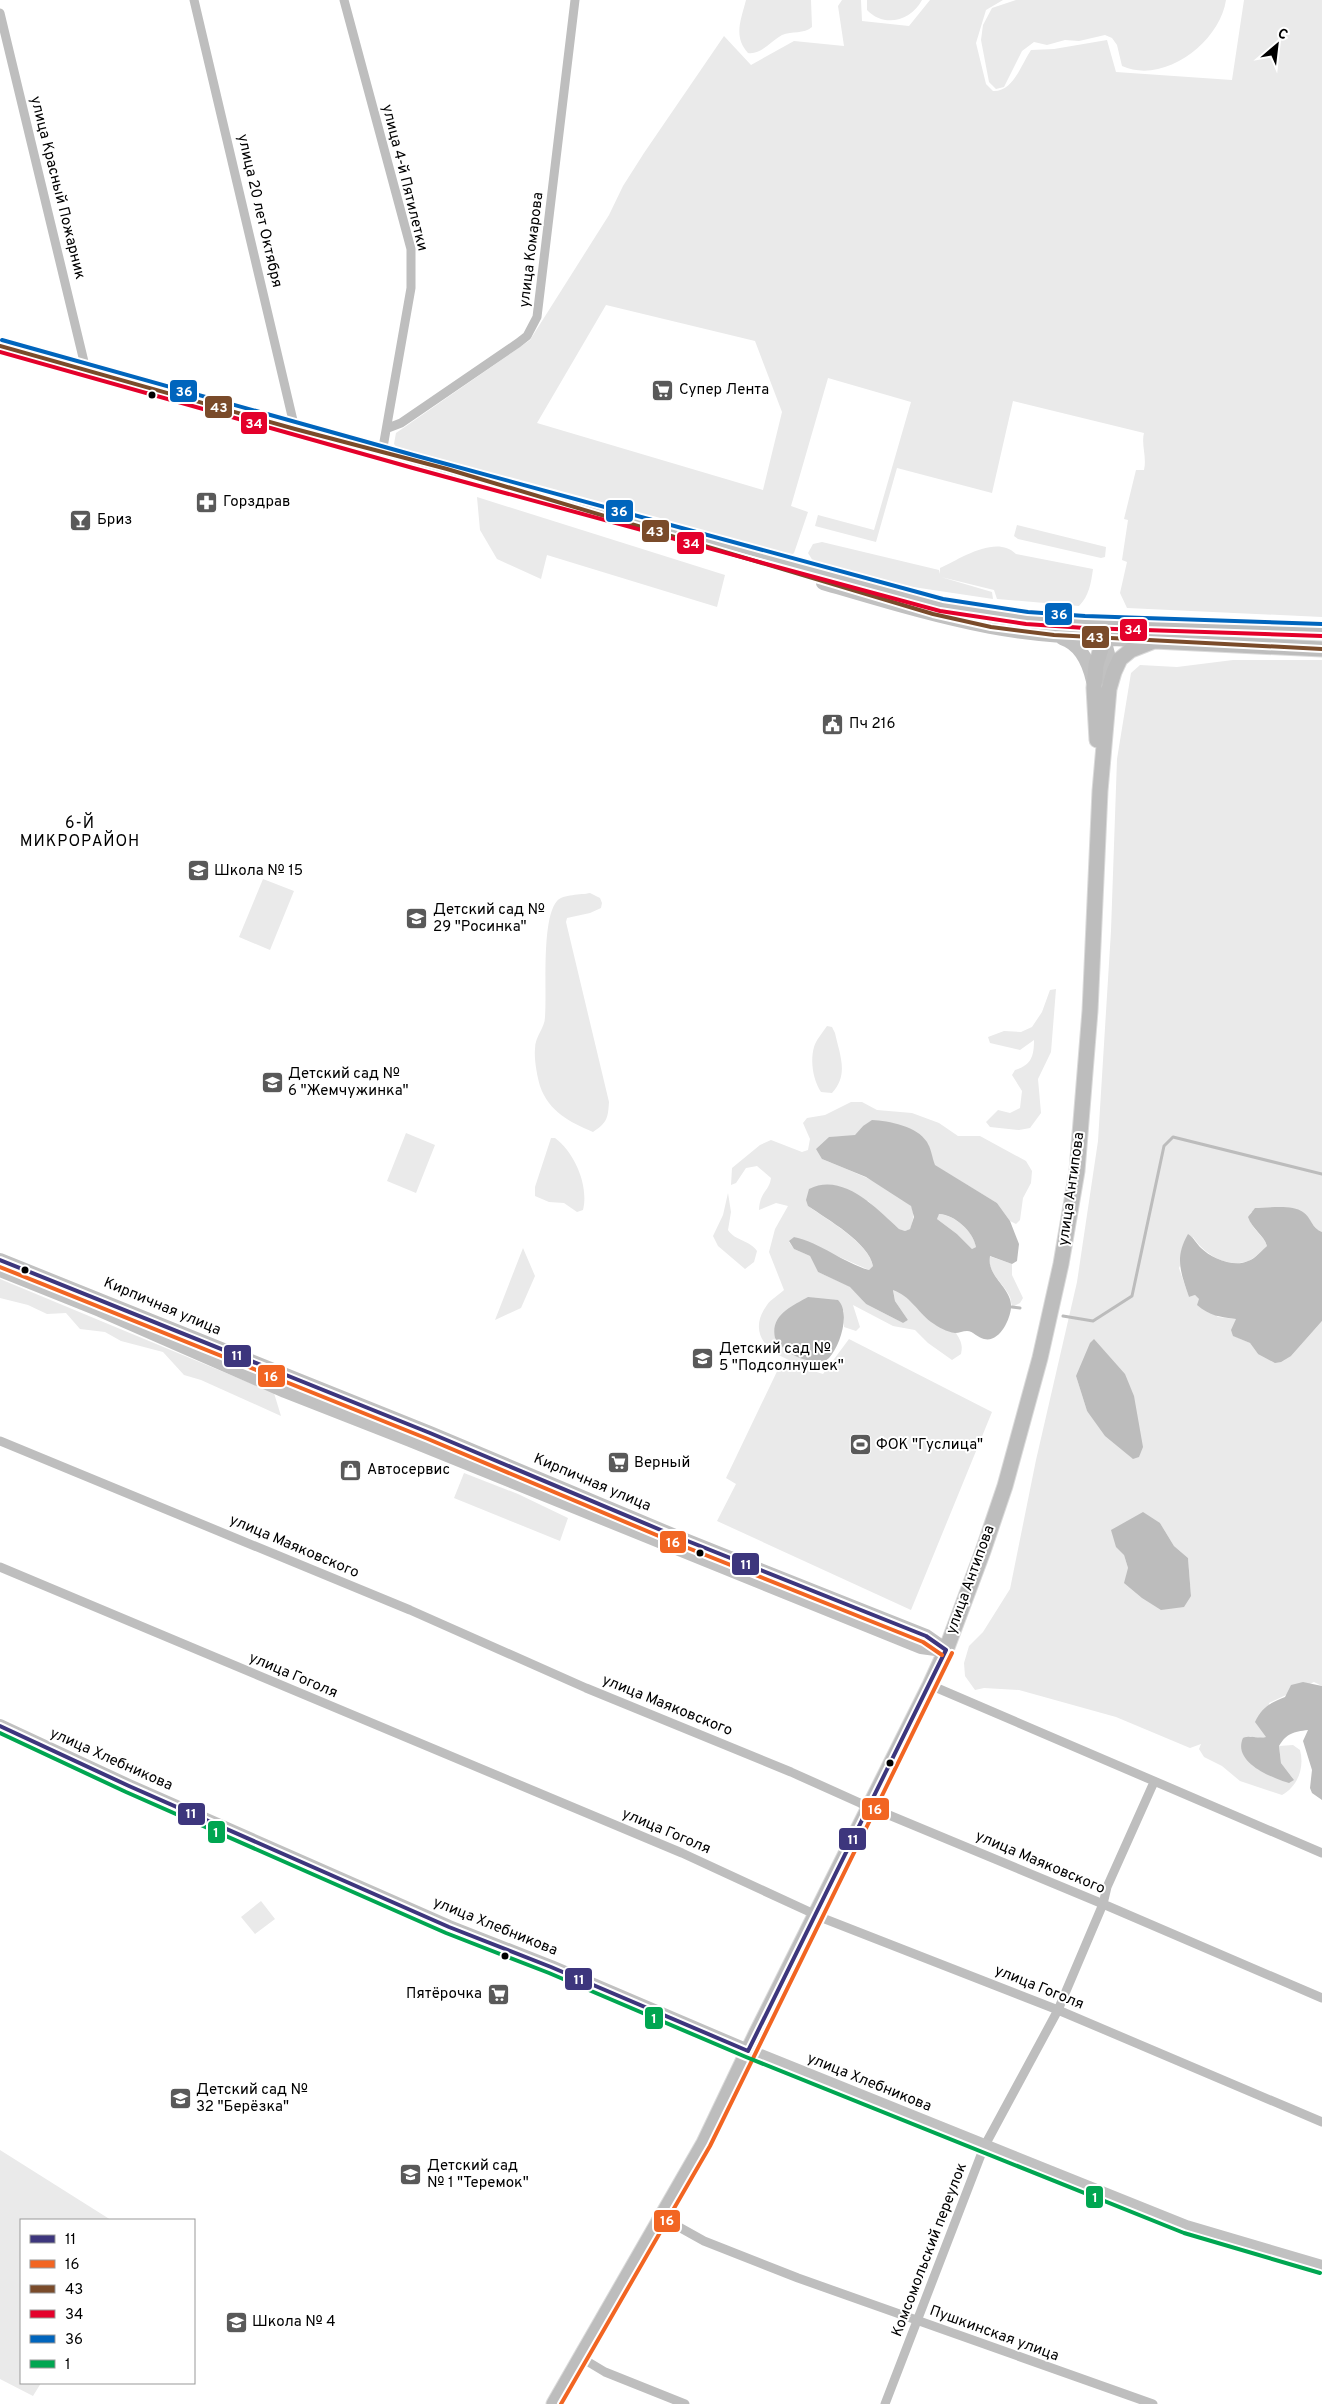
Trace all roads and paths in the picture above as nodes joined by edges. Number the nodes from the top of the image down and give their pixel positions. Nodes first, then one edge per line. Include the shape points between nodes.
1 (194, 0) edge
2 (344, 0) edge
3 (575, 0) edge
4 (0, 13) edge
5 (0, 346) edge
6 (86, 370) junction
7 (388, 428) junction
8 (295, 429) junction
9 (382, 453) junction
10 (447, 469) junction
11 (1085, 622) junction
12 (1158, 624) junction
13 (1322, 630) edge
14 (1054, 635) junction
15 (1104, 638) junction
16 (1154, 641) junction
17 (1322, 649) edge
18 (1094, 688) junction
19 (1109, 689) junction
20 (1100, 791) junction
21 (0, 1260) edge
22 (0, 1270) edge
23 (0, 1441) edge
24 (0, 1567) edge
25 (946, 1650) junction
26 (930, 1685) junction
27 (0, 1726) edge
28 (1154, 1782) junction
29 (870, 1807) junction
30 (1322, 1853) edge
31 (1103, 1904) junction
32 (816, 1915) junction
33 (1322, 1998) edge
34 (1058, 2010) junction
35 (748, 2052) junction
36 (1322, 2122) edge
37 (984, 2147) junction
38 (661, 2217) junction
39 (1322, 2267) edge
40 (917, 2320) junction
41 (580, 2358) junction
42 (554, 2404) edge
43 (685, 2404) edge
44 (886, 2404) edge
45 (1153, 2404) edge

1 - 8 street, улица 20 лет Октября
2 - 7 street, улица 4-й Пятилетки via 411,249 411,288
3 - 7 street, улица Комарова via 538,317 518,344 401,424
4 - 6 street, улица Красный Пожарник
5 - 6 street
6 - 8 street
7 - 9 street, улица 4-й Пятилетки
8 - 9 street
9 - 10 street
10 - 11 street via 942,605 1027,618
10 - 14 street via 933,614 991,627
11 - 12 street
11 - 15 street via 1098,628
12 - 13 main road
12 - 15 main road via 1116,630
14 - 15 street
14 - 18 street via 1068,640 1084,656
15 - 16 street
15 - 18 main road, улица Антипова via 1096,665
15 - 19 street
16 - 17 main road
16 - 19 main road, улица Антипова via 1131,650 1120,659
18 - 20 main road, улица Антипова
19 - 20 main road, улица Антипова
20 - 25 main road, улица Антипова via 1086,1072 1069,1218 1051,1312 1014,1453 983,1552
21 - 25 street, Кирпичная улица via 926,1636
22 - 25 street, Кирпичная улица via 285,1391 921,1647
23 - 29 street, улица Маяковского via 410,1610
24 - 32 street, улица Гоголя via 673,1849
25 - 26 main road, улица Антипова
26 - 28 street
26 - 29 main road, улица Антипова
27 - 35 street, улица Хлебникова via 449,1927
28 - 30 street
28 - 31 street, Комсомольский переулок via 1107,1887
29 - 31 street, улица Маяковского
29 - 32 main road, улица Антипова
31 - 33 street, улица Маяковского
31 - 34 street, Комсомольский переулок
32 - 34 street, улица Гоголя
32 - 35 main road, улица Антипова
34 - 36 street, улица Гоголя
34 - 37 street, Комсомольский переулок
35 - 37 street, улица Хлебникова
35 - 38 main road, улица Антипова via 704,2143
37 - 39 street, улица Хлебникова via 1186,2227
37 - 40 street, Комсомольский переулок
38 - 40 street, Пушкинская улица via 704,2241
38 - 41 main road, улица Антипова
40 - 44 street, Комсомольский переулок
40 - 45 street, Пушкинская улица
41 - 42 main road, улица Антипова
41 - 43 street via 605,2372

